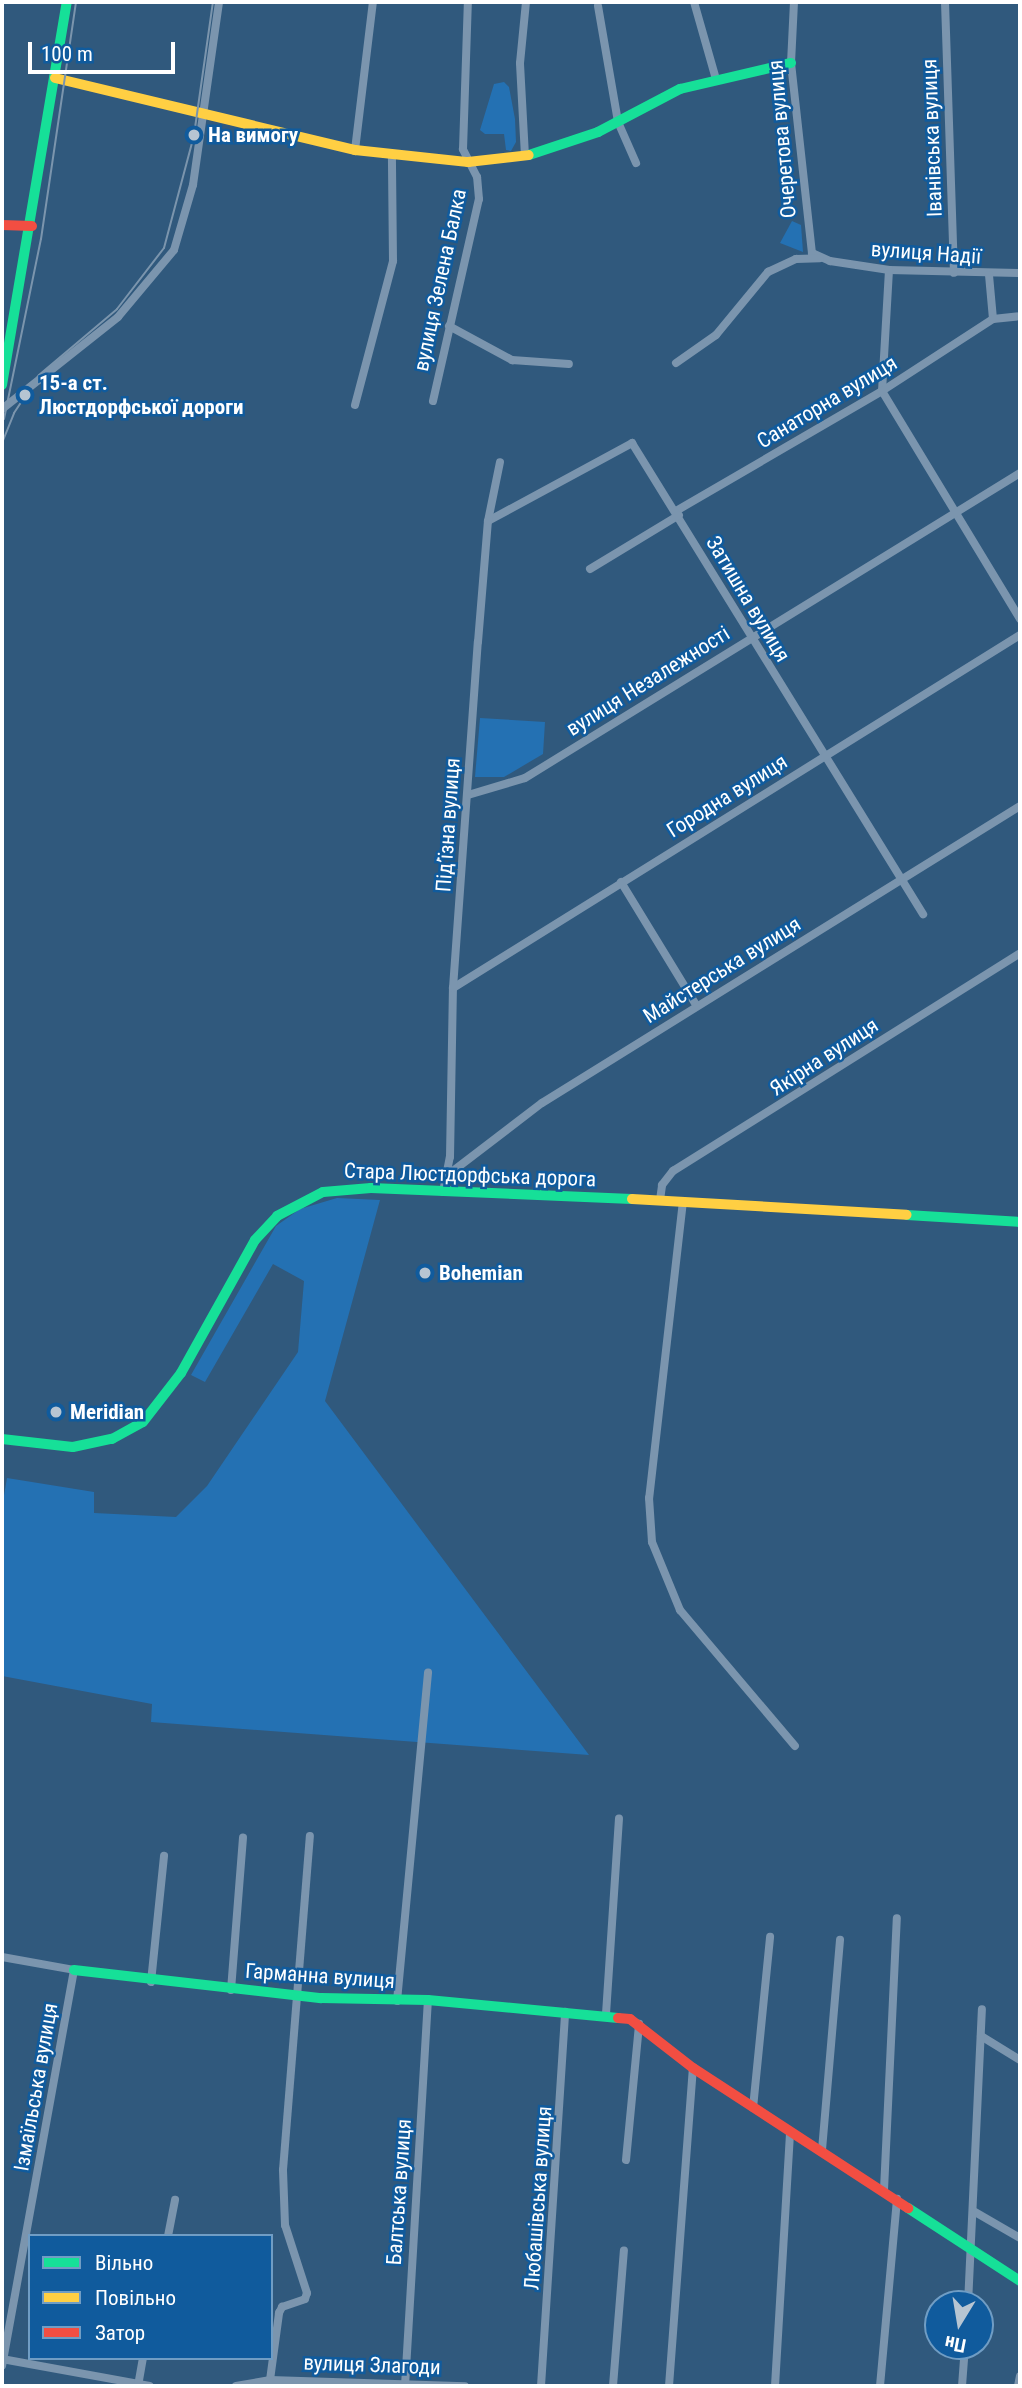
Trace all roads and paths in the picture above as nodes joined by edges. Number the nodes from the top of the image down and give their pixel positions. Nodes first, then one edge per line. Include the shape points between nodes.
1 (67, 2) edge
2 (219, 2) edge
3 (373, 2) edge
4 (468, 2) edge
5 (526, 2) edge
6 (695, 2) edge
7 (794, 2) edge
8 (945, 2) edge
9 (598, 6) dead end
10 (791, 63) junction
11 (55, 78) junction
12 (716, 79) junction
13 (203, 117) junction
14 (618, 122) junction
15 (355, 150) junction
16 (525, 156) junction
17 (392, 157) junction
18 (468, 162) junction
19 (636, 163) dead end
20 (2, 225) edge
21 (32, 226) junction
22 (820, 258) junction
23 (889, 270) junction
24 (954, 273) junction
25 (1020, 273) edge
26 (989, 275) junction
27 (1020, 316) edge
28 (992, 319) junction
29 (449, 326) junction
30 (676, 363) dead end
31 (569, 364) dead end
32 (2, 385) edge
33 (882, 391) junction
34 (433, 401) dead end
35 (355, 405) dead end
36 (2, 409) edge
37 (500, 462) dead end
38 (1020, 473) edge
39 (957, 512) junction
40 (678, 513) junction
41 (488, 521) junction
42 (590, 569) dead end
43 (1020, 618) edge
44 (1020, 635) edge
45 (750, 638) junction
46 (822, 757) junction
47 (468, 795) junction
48 (1020, 806) edge
49 (904, 880) junction
50 (621, 882) junction
51 (923, 914) dead end
52 (1020, 953) edge
53 (453, 988) junction
54 (696, 1005) junction
55 (449, 1174) junction
56 (443, 1192) junction
57 (660, 1200) junction
58 (683, 1201) junction
59 (1020, 1223) edge
60 (2, 1439) edge
61 (428, 1672) dead end
62 (795, 1746) dead end
63 (620, 1818) dead end
64 (310, 1836) dead end
65 (243, 1837) dead end
66 (164, 1856) dead end
67 (897, 1918) dead end
68 (770, 1937) dead end
69 (840, 1940) dead end
70 (2, 1957) edge
71 (74, 1970) junction
72 (151, 1982) junction
73 (231, 1990) junction
74 (299, 1996) junction
75 (428, 2000) junction
76 (397, 2001) junction
77 (982, 2009) dead end
78 (565, 2012) junction
79 (607, 2014) junction
80 (639, 2024) junction
81 (981, 2036) junction
82 (1020, 2060) edge
83 (693, 2068) junction
84 (753, 2108) junction
85 (790, 2132) junction
86 (822, 2150) junction
87 (626, 2160) dead end
88 (884, 2190) junction
89 (897, 2199) junction
90 (175, 2200) dead end
91 (975, 2212) junction
92 (168, 2234) edge
93 (1020, 2238) edge
94 (972, 2245) junction
95 (624, 2250) dead end
96 (1020, 2281) edge
97 (969, 2290) edge
98 (273, 2358) edge
99 (143, 2360) edge
100 (273, 2360) edge
101 (964, 2360) edge
102 (2, 2361) edge
103 (1020, 2376) edge
104 (270, 2380) junction
105 (405, 2384) edge
106 (138, 2386) edge
107 (150, 2386) edge
108 (236, 2386) edge
109 (465, 2386) edge
110 (541, 2386) edge
111 (613, 2386) edge
112 (669, 2386) edge
113 (775, 2386) edge
114 (880, 2386) edge
115 (962, 2386) edge
116 (1018, 2386) edge

1 - 11 street
2 - 13 street
3 - 15 street
4 - 18 street, вулиця Зелена Балка via 463,143
5 - 16 street via 520,63
6 - 12 street
7 - 10 street, Очеретова вулиця
8 - 24 street, Іванівська вулиця
9 - 14 street
10 - 12 street
10 - 22 street, Очеретова вулиця via 808,243
11 - 13 street
11 - 21 street
12 - 14 street via 663,96
13 - 15 street
13 - 36 street via 185,221 159,274 118,317
14 - 16 street
14 - 19 street
15 - 17 street
16 - 18 street
17 - 18 street
17 - 35 street via 393,261
18 - 29 street, вулиця Зелена Балка via 477,177 479,199
20 - 21 street
21 - 32 street
22 - 23 street, вулиця Надії
22 - 30 street via 796,259 768,272 727,324
23 - 24 street, вулиця Надії
23 - 33 street
24 - 26 street, вулиця Надії
25 - 26 street, вулиця Надії
26 - 28 street
27 - 28 street
28 - 33 street, Санаторна вулиця
29 - 31 street via 512,360
29 - 34 street, вулиця Зелена Балка
33 - 39 street
33 - 40 street, Санаторна вулиця
37 - 41 street, Підʼїзна вулиця
38 - 39 street, вулиця Незалежності
39 - 43 street
39 - 45 street, вулиця Незалежності
40 - 41 street, Затишна вулиця via 630,442
40 - 42 street, Санаторна вулиця
40 - 45 street, Затишна вулиця
41 - 47 street, Підʼїзна вулиця
44 - 46 street, Городна вулиця
45 - 46 street, Затишна вулиця
45 - 47 street, вулиця Незалежності via 526,778
46 - 49 street, Затишна вулиця
46 - 50 street, Городна вулиця
47 - 53 street, Підʼїзна вулиця
48 - 49 street, Майстерська вулиця
49 - 51 street, Затишна вулиця
49 - 54 street, Майстерська вулиця
50 - 53 street, Городна вулиця
50 - 54 street
52 - 57 street, Якірна вулиця via 673,1171
53 - 55 street, Підʼїзна вулиця
54 - 55 street, Майстерська вулиця via 542,1103
55 - 56 street, Підʼїзна вулиця
56 - 57 street, Стара Люстдорфська дорога
56 - 60 street, Стара Люстдорфська дорога via 354,1188 299,1201 255,1240 181,1373 143,1422 111,1439 73,1447
57 - 58 street, Стара Люстдорфська дорога
58 - 59 street, Стара Люстдорфська дорога
58 - 62 street via 649,1497 652,1542 680,1611
61 - 76 street
63 - 79 street
64 - 74 street
65 - 73 street
66 - 72 street
67 - 88 street
68 - 84 street
69 - 86 street
70 - 71 street
71 - 72 street, Гарманна вулиця
71 - 102 street, Ізмаїльська вулиця
72 - 73 street, Гарманна вулиця
73 - 74 street, Гарманна вулиця
74 - 76 street, Гарманна вулиця
74 - 98 street via 284,2197 285,2225 307,2293 305,2299 282,2307
75 - 76 street, Гарманна вулиця
75 - 78 street, Гарманна вулиця
75 - 105 street, Балтська вулиця
77 - 81 street
78 - 79 street, Гарманна вулиця
78 - 110 street, Любашівська вулиця
79 - 80 street, Гарманна вулиця
80 - 83 street
80 - 87 street
81 - 82 street
81 - 91 street
83 - 84 street
83 - 112 street
84 - 85 street
85 - 86 street
85 - 113 street
86 - 88 street
88 - 89 street
89 - 94 street
89 - 114 street
90 - 92 street
91 - 93 street
91 - 94 street
94 - 96 street
94 - 97 street
95 - 111 street
99 - 106 street
100 - 104 street
101 - 115 street
102 - 106 street
103 - 116 street
104 - 105 street, вулиця Злагоди
104 - 108 street, вулиця Злагоди
105 - 109 street, вулиця Злагоди
106 - 107 street

